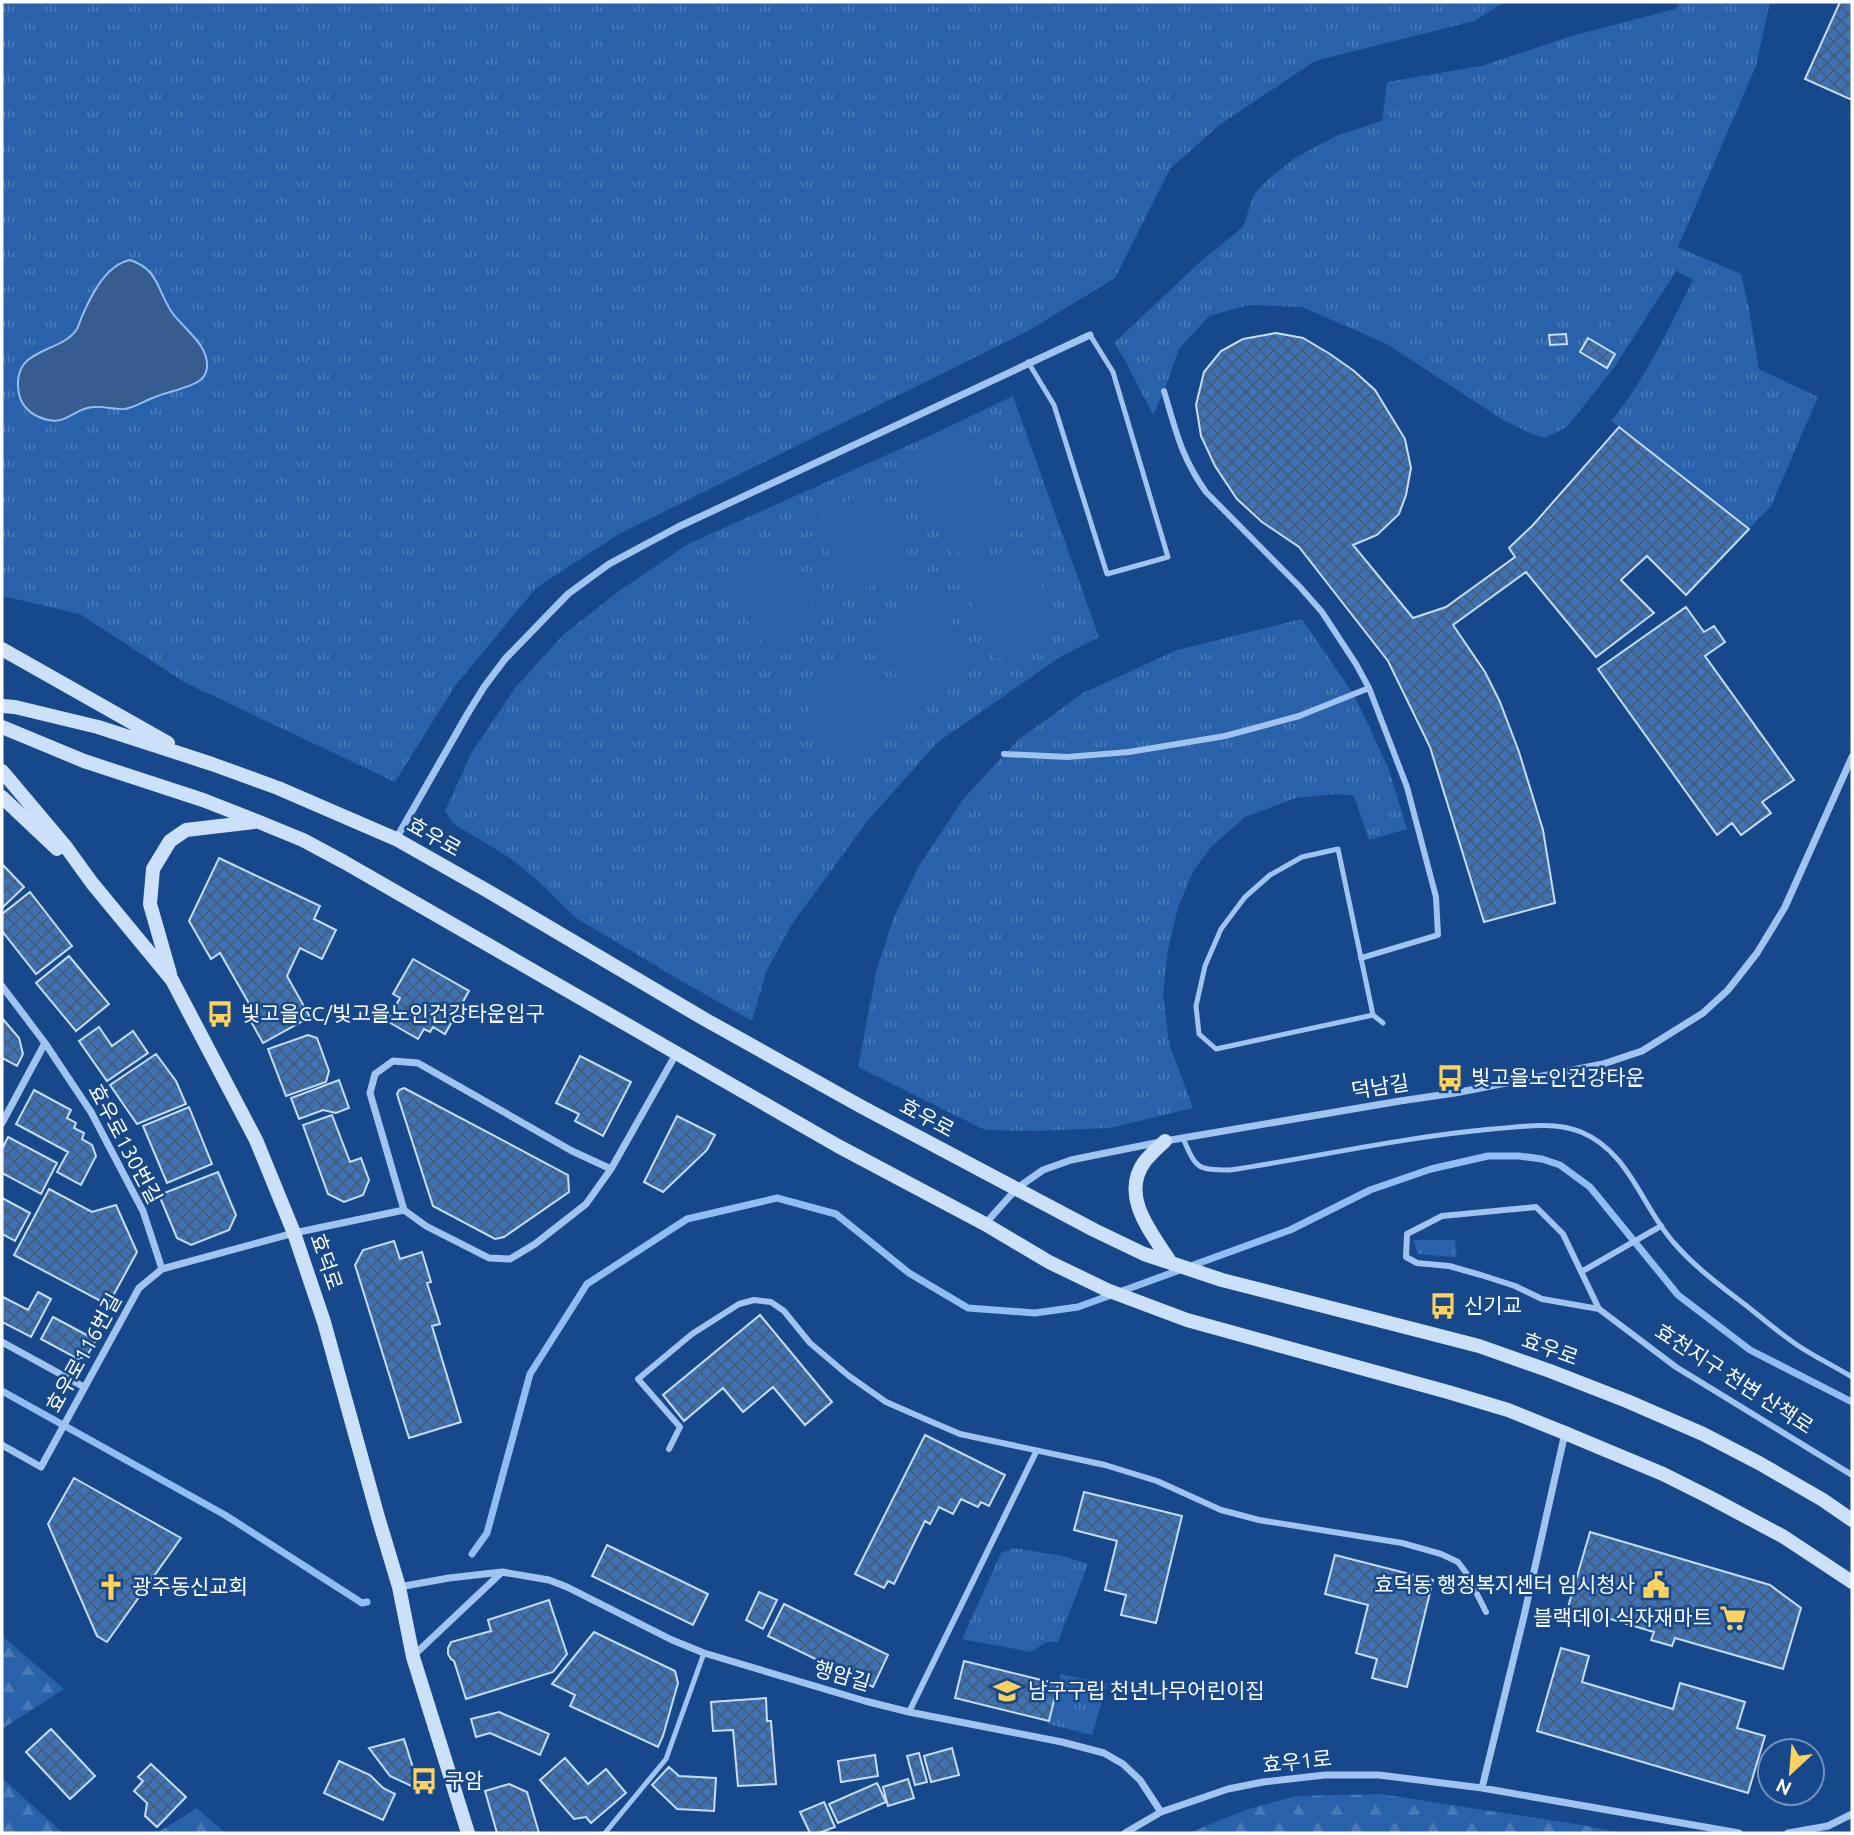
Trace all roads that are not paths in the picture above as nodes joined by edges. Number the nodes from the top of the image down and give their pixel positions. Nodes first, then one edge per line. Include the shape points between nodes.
1 (1090, 335) joint
2 (1028, 362) junction
3 (1164, 391) dead end
4 (2, 649) edge
5 (1369, 688) junction
6 (2, 706) edge
7 (2, 727) edge
8 (1004, 754) dead end
9 (1852, 757) edge
10 (194, 758) junction
11 (2, 771) edge
12 (2, 797) edge
13 (259, 822) junction
14 (396, 839) junction
15 (92, 883) junction
16 (1361, 958) junction
17 (172, 980) junction
18 (2, 986) edge
19 (1373, 1015) junction
20 (1384, 1023) dead end
21 (45, 1043) junction
22 (676, 1054) junction
23 (2, 1123) edge
24 (1183, 1138) junction
25 (1165, 1140) junction
26 (611, 1169) junction
27 (1017, 1188) junction
28 (404, 1210) junction
29 (985, 1224) junction
30 (1661, 1226) junction
31 (294, 1233) junction
32 (1171, 1263) junction
33 (163, 1269) junction
34 (1581, 1272) junction
35 (1599, 1309) junction
36 (2, 1342) edge
37 (1852, 1377) edge
38 (84, 1387) junction
39 (1565, 1433) junction
40 (2, 1446) edge
41 (669, 1449) dead end
42 (1037, 1452) junction
43 (1852, 1475) edge
44 (1852, 1520) edge
45 (502, 1572) junction
46 (1852, 1582) edge
47 (399, 1587) junction
48 (1486, 1612) dead end
49 (704, 1653) junction
50 (413, 1657) junction
51 (909, 1712) junction
52 (1482, 1788) junction
53 (1161, 1812) junction
54 (1852, 1814) edge
55 (468, 1833) edge
56 (606, 1833) edge
57 (1125, 1833) edge
58 (1739, 1833) edge
59 (1788, 1833) edge

1 - 2 street
1 - 2 lane via 1113,372 1168,556 1107,574 1054,405
2 - 14 street via 678,527 609,564 568,594 484,687
3 - 5 street via 1194,475 1322,612
4 - 10 main road
5 - 8 street via 1299,716 1225,736 1129,752 1067,757
5 - 16 street via 1407,787 1436,897 1438,935
6 - 10 main road, 효우로 via 98,727
7 - 13 main road
9 - 24 street, 덕남길 via 1785,907 1757,953 1703,1013 1660,1041 1603,1064
10 - 14 main road, 효우로
11 - 15 main road, 효덕로
12 - 15 main road
13 - 17 main road via 186,830 170,841 153,869 150,904
13 - 22 main road via 344,862
14 - 27 main road, 효우로 via 706,1020
15 - 17 main road, 효덕로
16 - 19 lane
16 - 19 lane via 1338,849 1302,857 1270,875 1245,897 1221,929 1205,965 1196,1006 1199,1034 1216,1049
17 - 31 main road, 효덕로 via 257,1140
18 - 21 street, 효우로130번길
19 - 20 lane
21 - 23 street
21 - 33 street, 효우로130번길 via 117,1161 143,1211
22 - 26 street
22 - 29 main road
24 - 25 street, 덕남길
24 - 30 lane via 1201,1168 1230,1170 1451,1133 1556,1126 1581,1132 1604,1145 1623,1165
25 - 27 street, 덕남길 via 1071,1160 1043,1170
25 - 32 main road via 1144,1163 1135,1191 1141,1217
26 - 28 street via 586,1204 510,1259 489,1258
26 - 28 street via 418,1063 393,1062 376,1074 370,1093
27 - 29 street, 덕남길
27 - 32 main road, 효우로 via 1094,1230
28 - 31 street, 효우로116번길
29 - 39 main road via 1107,1290 1187,1320 1448,1392
30 - 34 street
30 - 37 lane via 1715,1282 1798,1345
31 - 33 street, 효우로116번길
31 - 47 main road, 효덕로
32 - 44 main road, 효우로 via 1479,1346 1550,1371 1703,1434
33 - 38 street, 효우로116번길 via 139,1288
34 - 35 street, 효천지구 천변 산책로
34 - 35 street, 효천지구 천변 산책로 via 1563,1234 1536,1207 1442,1216 1407,1234 1406,1257 1417,1263 1449,1266 1542,1299
35 - 43 street, 효천지구 천변 산책로 via 1676,1367
36 - 38 street
38 - 40 street, 효우로116번길 via 41,1467
39 - 46 main road via 1711,1497
39 - 52 street
41 - 42 street via 680,1427 638,1379 702,1328 739,1304 754,1300 771,1302 784,1311 810,1343 886,1402 960,1434
42 - 48 street via 1105,1465 1259,1520 1402,1543 1441,1554 1458,1562 1467,1573
42 - 51 street
45 - 47 street, 행암길
45 - 49 street, 행암길 via 567,1587
45 - 50 street
47 - 50 main road, 효덕로
49 - 51 street, 행암길
49 - 56 lane via 666,1759
50 - 55 main road, 효덕로
51 - 53 street, 행암길 via 1104,1753 1140,1780
52 - 53 street, 효우1로 via 1379,1774 1325,1775 1228,1789
52 - 58 street, 효우1로
53 - 57 street, 효우1로
54 - 59 street via 1828,1826

